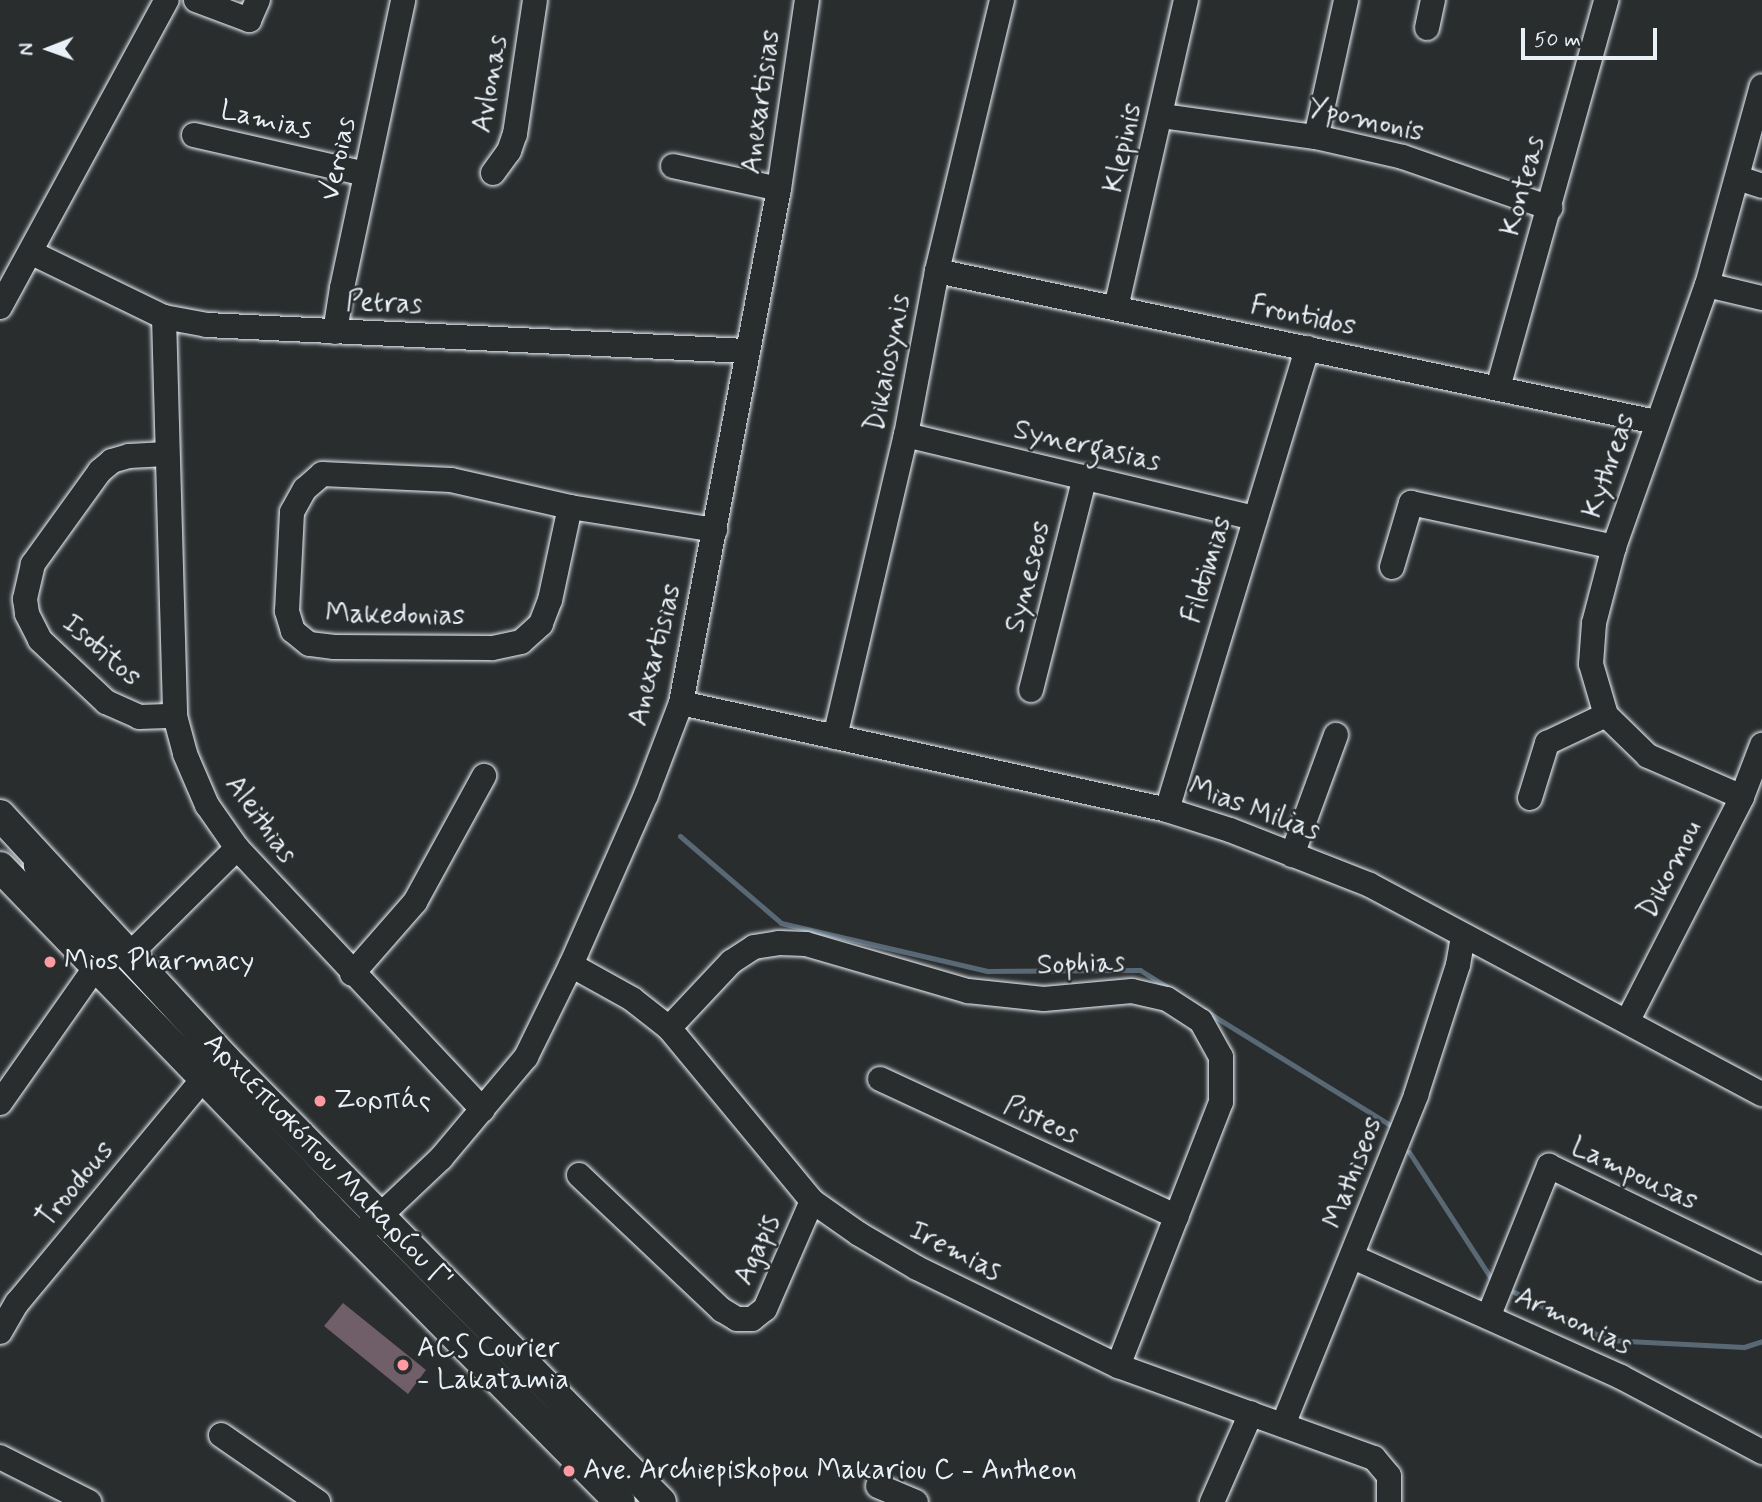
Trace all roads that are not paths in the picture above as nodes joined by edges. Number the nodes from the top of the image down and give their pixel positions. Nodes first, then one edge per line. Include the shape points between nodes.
1 (167, 0) edge
2 (196, 0) edge
3 (258, 0) edge
4 (403, 0) edge
5 (535, 0) edge
6 (807, 0) edge
7 (1002, 0) edge
8 (1186, 0) edge
9 (1346, 0) edge
10 (1433, 0) edge
11 (1606, 0) edge
12 (1427, 28) dead end
13 (1762, 86) edge
14 (1162, 117) junction
15 (194, 135) dead end
16 (1316, 136) junction
17 (673, 166) dead end
18 (493, 173) dead end
19 (366, 174) junction
20 (1738, 178) junction
21 (1762, 186) edge
22 (779, 189) junction
23 (1550, 208) junction
24 (32, 254) junction
25 (937, 271) junction
26 (1707, 285) junction
27 (1762, 298) edge
28 (0, 307) edge
29 (1116, 308) junction
30 (164, 317) junction
31 (335, 332) junction
32 (1307, 348) junction
33 (747, 351) junction
34 (1498, 388) junction
35 (1656, 422) junction
36 (905, 435) junction
37 (166, 454) junction
38 (1084, 477) junction
39 (570, 507) junction
40 (1255, 518) junction
41 (715, 530) junction
42 (1614, 547) junction
43 (1392, 567) dead end
44 (1031, 690) dead end
45 (681, 703) junction
46 (1606, 715) junction
47 (175, 716) junction
48 (1336, 735) dead end
49 (835, 737) junction
50 (1762, 745) edge
51 (484, 776) dead end
52 (1742, 797) junction
53 (1530, 798) dead end
54 (1167, 810) junction
55 (0, 815) edge
56 (237, 848) junction
57 (37, 854) junction
58 (1292, 855) junction
59 (0, 867) edge
60 (1463, 937) junction
61 (129, 955) junction
62 (571, 965) junction
63 (96, 969) junction
64 (352, 974) junction
65 (1628, 1020) junction
66 (669, 1028) junction
67 (203, 1079) junction
68 (880, 1079) dead end
69 (1759, 1085) edge
70 (0, 1103) edge
71 (483, 1111) junction
72 (579, 1175) dead end
73 (812, 1201) junction
74 (379, 1216) junction
75 (1177, 1217) junction
76 (357, 1237) junction
77 (1353, 1257) junction
78 (1762, 1269) edge
79 (1489, 1315) junction
80 (0, 1332) edge
81 (1118, 1366) junction
82 (1251, 1413) junction
83 (1283, 1425) junction
84 (221, 1436) dead end
85 (1762, 1451) edge
86 (0, 1457) edge
87 (878, 1486) dead end
88 (89, 1502) edge
89 (318, 1502) edge
90 (620, 1502) edge
91 (661, 1502) edge
92 (916, 1502) edge
93 (1212, 1502) edge
94 (1389, 1502) edge

1 - 24 street
2 - 3 street via 249,20
4 - 19 street, Veroias
5 - 18 street, Avlonas via 514,134 509,151
6 - 22 street, Anexartisias
7 - 25 street, Dikaiosynis
8 - 14 street, Klepinis
9 - 16 street
10 - 12 street
11 - 23 street, Konteas
13 - 20 street, Kythreas
14 - 16 street, Ypomonis
14 - 29 street, Klepinis
15 - 19 street, Lamias
16 - 23 street, Ypomonis via 1403,158
17 - 22 street
19 - 31 street, Veroias
20 - 21 street
20 - 26 street, Kythreas
22 - 33 street, Anexartisias
23 - 34 street, Konteas
24 - 28 street
24 - 30 street, Petras
25 - 29 street, Frontidos
25 - 36 street, Dikaiosynis
26 - 27 street
26 - 35 street, Kythreas
29 - 32 street, Frontidos
30 - 31 street, Petras via 207,325
30 - 37 street, Aleithias
31 - 33 street, Petras
32 - 34 street, Frontidos
32 - 40 street, Filotimias
33 - 41 street, Anexartisias
34 - 35 street, Frontidos
35 - 42 street, Kythreas
36 - 38 street, Synergasias
36 - 49 street, Dikaiosynis
37 - 47 street, Aleithias
37 - 47 street, Isotitos via 129,456 100,471 33,564 25,599 40,640 106,702 139,717
38 - 40 street, Synergasias
38 - 44 street, Syneseos
39 - 39 street, Makedonias via 451,480 322,474 305,489 292,512 287,611 293,631 309,644 334,647 492,648 521,642 541,624 550,600
39 - 41 street, Makedonias
40 - 54 street, Filotimias
41 - 45 street, Anexartisias
42 - 43 street via 1410,503
42 - 46 street, Kythreas via 1594,623 1591,664
45 - 49 street, Mias Milias
45 - 62 street, Anexartisias
46 - 52 street, Kythreas via 1648,756
46 - 53 street via 1547,743
47 - 56 street, Aleithias via 207,805
48 - 58 street
49 - 54 street, Mias Milias
50 - 52 street, Dikomou
51 - 64 street via 415,902
52 - 65 street, Dikomou
54 - 58 street, Mias Milias
55 - 57 main road, Αρχιεπισκόπου Μακαρίου Γ'
56 - 61 street
56 - 64 street, Aleithias
57 - 61 main road, Αρχιεπισκόπου Μακαρίου Γ'
57 - 63 street via 42,884 93,942 98,955
58 - 60 street, Mias Milias via 1370,885
59 - 63 main road, Αρχιεπισκόπου Μακαρίου Γ'
60 - 65 street, Mias Milias
60 - 77 street, Mathiseos via 1426,1067
61 - 74 main road, Αρχιεπισκόπου Μακαρίου Γ'
62 - 66 street, Iremias via 632,999
62 - 71 street, Anexartisias via 526,1057
63 - 67 main road, Αρχιεπισκόπου Μακαρίου Γ'
63 - 70 street
64 - 71 street, Aleithias
65 - 69 street, Mias Milias
66 - 73 street, Iremias
66 - 75 street, Sophias via 731,962 754,947 779,943 806,944 968,991 1044,999 1132,991 1167,999 1201,1021 1221,1057 1222,1102
67 - 76 main road, Αρχιεπισκόπου Μακαρίου Γ'
67 - 80 street, Troodous via 18,1303
68 - 75 street, Pisteos
71 - 74 street, Anexartisias
72 - 73 street, Agapis via 737,1319 752,1319 765,1309
73 - 81 street, Iremias via 917,1268
74 - 76 street, Anexartisias
74 - 91 main road, Αρχιεπισκόπου Μακαρίου Γ'
75 - 81 street, Sophias
76 - 90 main road, Αρχιεπισκόπου Μακαρίου Γ'
77 - 79 street, Armonias
77 - 83 street, Mathiseos
78 - 79 street, Lampousas via 1549,1166
79 - 85 street, Armonias
81 - 82 street, Iremias
82 - 83 street, Iremias
82 - 93 street
83 - 94 street, Iremias via 1374,1458 1389,1476
84 - 89 street
86 - 88 street
87 - 92 street

